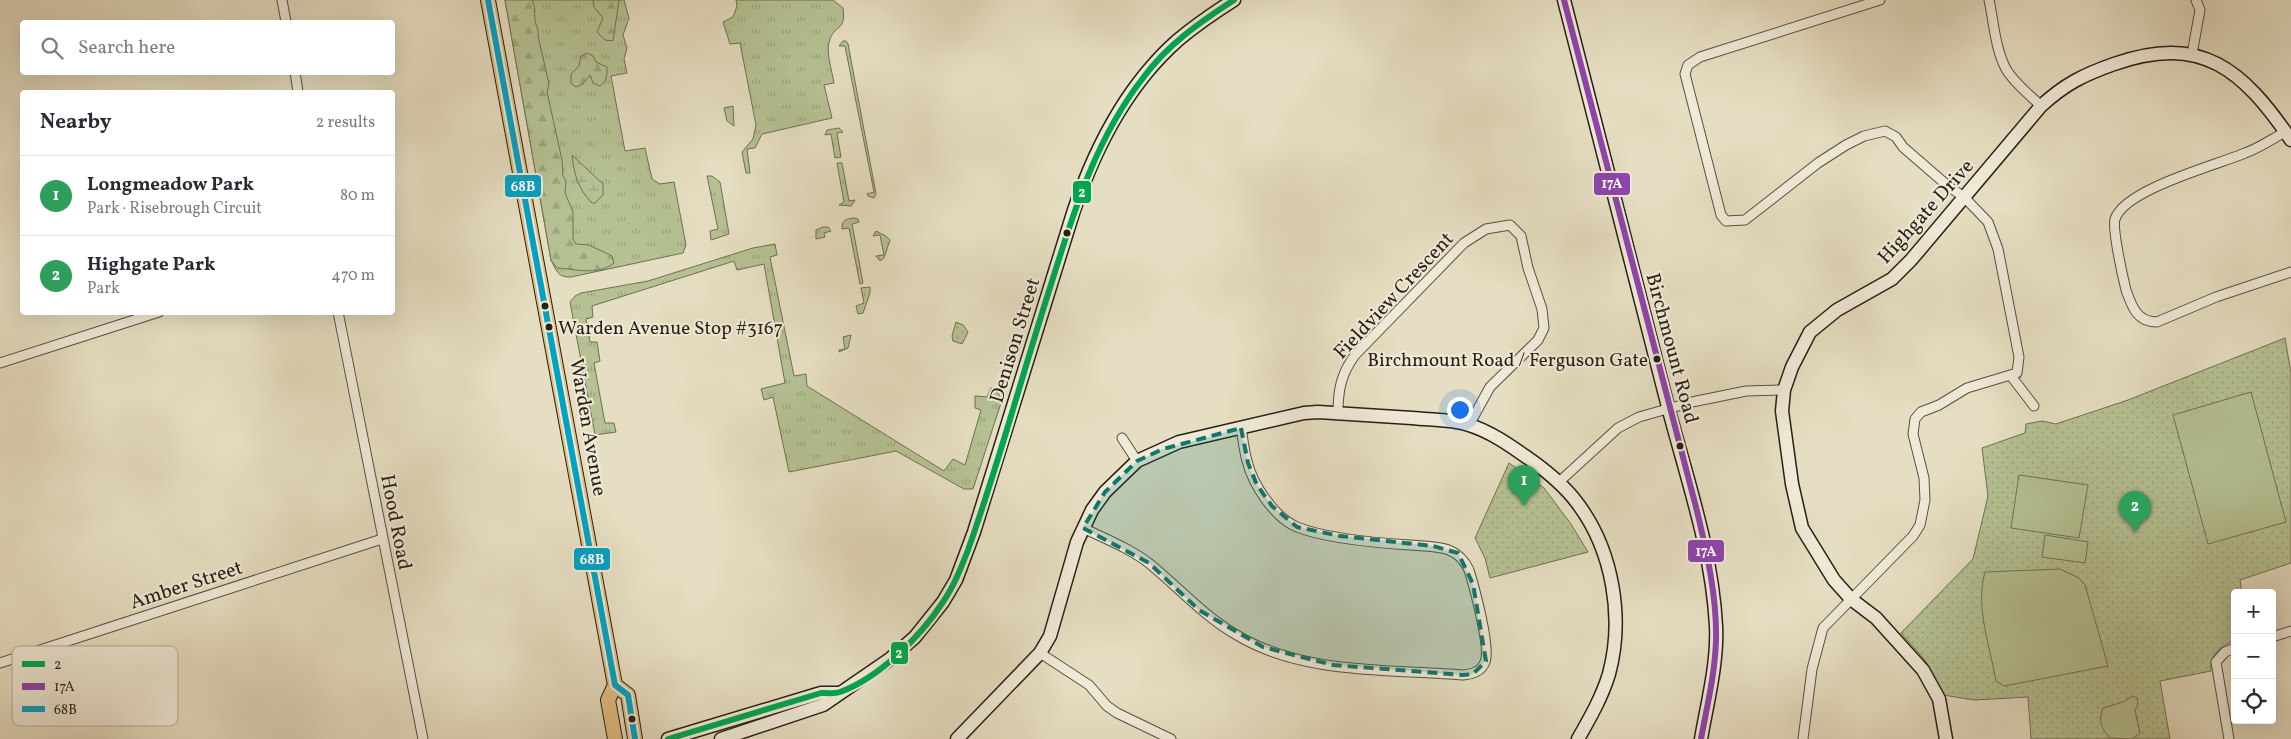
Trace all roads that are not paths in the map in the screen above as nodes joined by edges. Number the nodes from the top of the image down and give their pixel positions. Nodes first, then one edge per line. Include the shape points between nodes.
1 (282, 0) edge
2 (488, 0) edge
3 (1234, 0) edge
4 (1564, 0) edge
5 (1880, 0) edge
6 (1989, 0) edge
7 (2196, 0) edge
8 (286, 20) edge
9 (2192, 54) junction
10 (295, 75) edge
11 (298, 90) edge
12 (2042, 106) junction
13 (2288, 136) edge
14 (1964, 197) junction
15 (2291, 272) edge
16 (150, 315) edge
17 (339, 315) edge
18 (0, 363) edge
19 (2011, 376) junction
20 (1784, 390) junction
21 (2034, 406) dead end
22 (1668, 408) junction
23 (1338, 413) junction
24 (1469, 425) junction
25 (1241, 428) junction
26 (1122, 438) dead end
27 (1137, 461) junction
28 (1558, 482) junction
29 (1083, 528) junction
30 (382, 539) junction
31 (1852, 599) junction
32 (2291, 631) edge
33 (2276, 635) edge
34 (52, 646) edge
35 (2231, 650) edge
36 (1040, 653) junction
37 (12, 659) edge
38 (0, 663) edge
39 (615, 685) junction
40 (838, 693) junction
41 (960, 738) edge
42 (423, 739) edge
43 (615, 739) edge
44 (635, 739) edge
45 (668, 739) edge
46 (721, 739) edge
47 (1171, 739) edge
48 (1578, 739) edge
49 (1701, 739) edge
50 (1803, 739) edge
51 (1946, 739) edge
52 (2229, 739) edge

1 - 8 street
2 - 39 main road, Warden Avenue
3 - 40 street, Denison Street via 1178,41 1154,66 1107,131 1090,165 956,580 915,637 866,678
4 - 22 street, Birchmount Road
5 - 14 street via 1700,57 1688,65 1685,74 1689,96 1720,215 1726,221 1745,220 1839,149 1864,136 1884,131 1896,137 1903,147
6 - 12 street via 2000,54 2007,70
7 - 9 street via 2200,10
9 - 12 street, Highgate Drive via 2160,53 2084,75 2068,83
9 - 13 street, Highgate Drive via 2229,70 2242,80 2264,102
10 - 11 street
12 - 14 street, Highgate Drive
13 - 15 street via 2163,183 2126,206 2115,219 2115,228 2131,305 2147,322 2157,322 2216,297
14 - 19 street via 1988,222 1998,248 2019,357 2017,373
14 - 20 street, Highgate Drive via 1892,278 1837,310 1810,332
16 - 18 street
17 - 30 street, Hood Road
19 - 21 street
19 - 31 street via 1967,388 1921,412 1915,419 1914,434 1924,478 1925,500 1920,525
20 - 22 street via 1746,391
20 - 31 street, Highgate Drive via 1782,411 1786,442 1802,528 1834,580
22 - 28 street via 1618,428
22 - 49 street, Birchmount Road via 1701,526 1714,594 1716,629
23 - 24 street
23 - 24 street, Fieldview Crescent via 1341,378 1355,355 1458,248 1486,229 1510,226 1521,236 1542,309 1544,328 1538,340 1490,387
23 - 25 street via 1304,413
24 - 28 street via 1509,444
25 - 27 street via 1179,442
25 - 29 street via 1248,463 1257,485 1272,506 1297,527 1348,538 1433,546 1458,553 1469,570 1485,637 1486,661 1482,668 1473,674 1462,675 1332,665 1263,647 1237,635 1199,610 1149,563
26 - 27 street
27 - 29 street via 1106,492
28 - 48 street via 1579,505 1598,540 1613,590 1614,647 1609,673 1601,697
29 - 36 street via 1050,636
30 - 34 street, Amber Street
30 - 42 street, Hood Road
31 - 50 street via 1823,628 1812,669
31 - 51 street, Highgate Drive via 1876,618 1923,670 1939,699
32 - 33 street
35 - 52 street via 2216,662
36 - 41 street
36 - 47 street via 1090,685 1106,706
37 - 38 street, Amber Street
39 - 43 main road, Warden Avenue via 608,700
39 - 44 main road, Warden Avenue via 628,696
40 - 45 street, Denison Street via 821,693
40 - 46 street, Denison Street via 823,705

